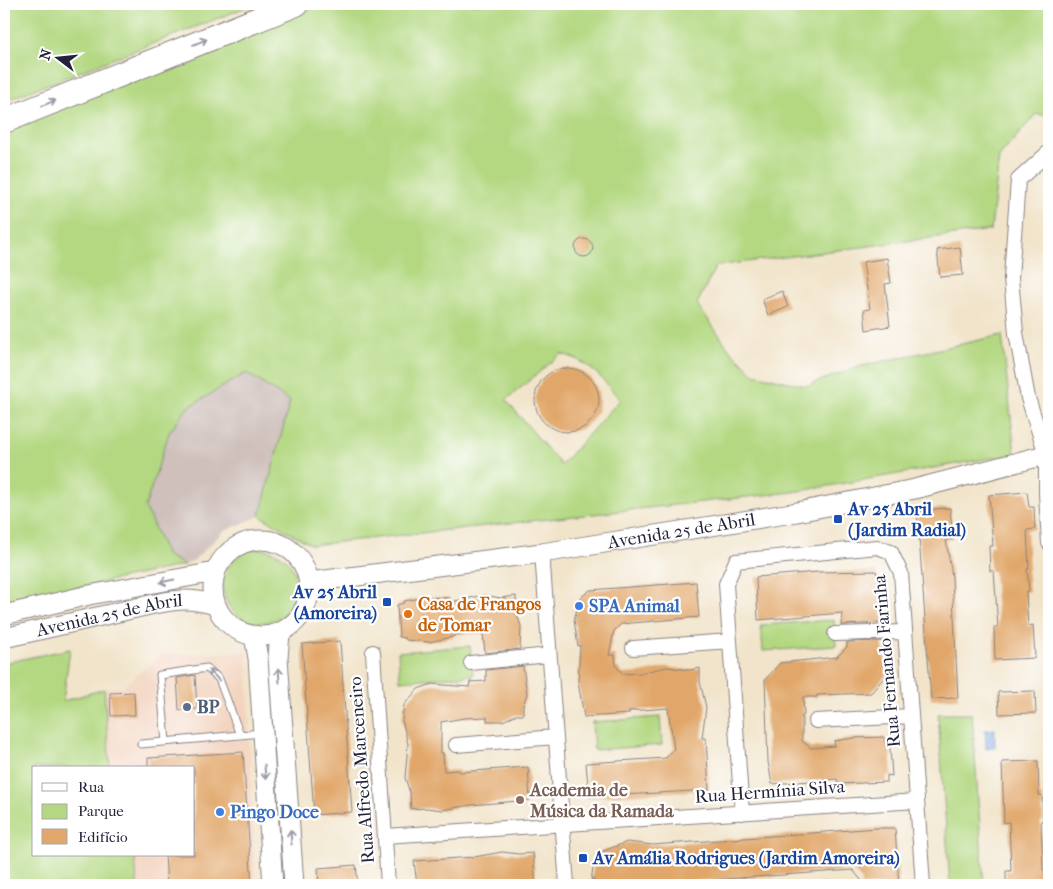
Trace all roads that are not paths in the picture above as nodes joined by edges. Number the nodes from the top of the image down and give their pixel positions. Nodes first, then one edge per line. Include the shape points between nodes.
1 (296, 4) edge
2 (4, 121) edge
3 (1049, 152) edge
4 (1047, 454) edge
5 (1049, 543) edge
6 (542, 553) junction
7 (215, 572) junction
8 (309, 582) junction
9 (215, 605) junction
10 (4, 615) edge
11 (905, 632) junction
12 (280, 633) junction
13 (835, 634) dead end
14 (254, 636) junction
15 (4, 638) edge
16 (730, 641) junction
17 (632, 648) dead end
18 (373, 652) dead end
19 (549, 655) junction
20 (472, 663) dead end
21 (911, 716) junction
22 (816, 721) dead end
23 (262, 733) junction
24 (240, 736) junction
25 (556, 737) junction
26 (166, 742) junction
27 (141, 744) dead end
28 (456, 745) dead end
29 (917, 801) junction
30 (742, 813) junction
31 (563, 824) junction
32 (385, 836) junction
33 (273, 885) edge
34 (294, 885) edge
35 (388, 885) edge
36 (567, 885) edge
37 (923, 885) edge

2 -> 1 highway
3 - 4 street via 1018,180 1012,278 1016,333 1028,398
4 - 5 street
4 - 6 main road, Avenida 25 de Abril via 915,489 792,513
6 - 8 main road, Avenida 25 de Abril
6 - 19 street
7 - 8 main road via 222,557 235,546 250,540 266,539 295,553 305,567
7 - 9 main road via 212,589
7 -> 10 main road, Avenida 25 de Abril via 89,595
8 - 12 main road via 303,612
9 - 14 main road via 230,626
9 - 15 main road, Avenida 25 de Abril via 190,599 177,600
11 - 13 street
11 - 16 street, Rua Fernando Farinha via 901,572 891,552 877,547 736,561 726,584
11 - 21 street, Rua Fernando Farinha
12 - 14 main road
34 -> 12 main road via 278,658
14 - 23 main road
16 - 17 street
16 - 30 street, Rua Fernando Farinha
18 - 32 street, Rua Alfredo Marceneiro
19 - 20 street
19 - 25 street
21 - 22 street
21 - 29 street, Rua Fernando Farinha
23 - 24 lane
23 -> 33 main road
24 - 26 lane
24 -> 26 lane via 219,679 207,668 160,675
25 - 28 street
25 - 31 street
26 - 27 lane
29 - 30 street, Rua Hermínia Silva
29 - 37 street, Rua Fernando Farinha
30 - 31 street, Rua Hermínia Silva
31 - 32 street, Rua Hermínia Silva
31 - 36 street
32 - 35 street, Rua Alfredo Marceneiro

